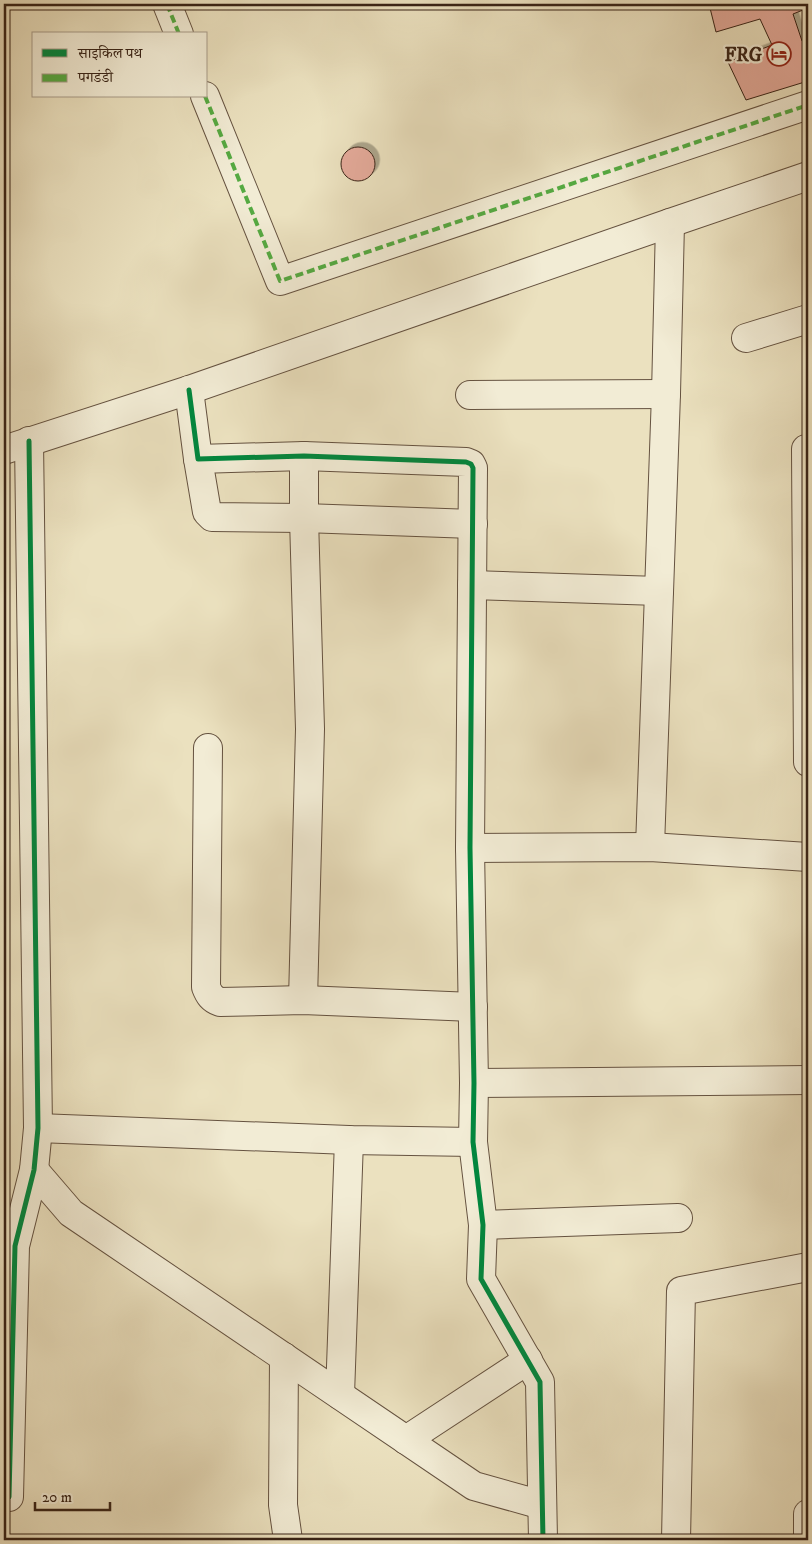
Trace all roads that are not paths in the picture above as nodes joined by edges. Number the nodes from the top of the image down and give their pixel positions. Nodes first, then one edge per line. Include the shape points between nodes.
1 (167, 4) edge
2 (178, 32) edge
3 (206, 98) edge
4 (808, 105) edge
5 (808, 176) edge
6 (670, 223) junction
7 (808, 319) edge
8 (746, 338) dead end
9 (189, 390) junction
10 (666, 394) junction
11 (470, 395) dead end
12 (11, 444) edge
13 (806, 449) dead end
14 (304, 456) junction
15 (198, 459) junction
16 (304, 518) junction
17 (473, 524) junction
18 (472, 584) junction
19 (659, 591) junction
20 (208, 748) dead end
21 (808, 762) edge
22 (650, 847) junction
23 (470, 848) junction
24 (808, 857) edge
25 (303, 1000) junction
26 (472, 1007) junction
27 (808, 1080) edge
28 (474, 1083) junction
29 (38, 1128) junction
30 (349, 1140) junction
31 (473, 1142) junction
32 (34, 1170) junction
33 (678, 1218) dead end
34 (483, 1225) junction
35 (808, 1267) edge
36 (284, 1357) junction
37 (528, 1360) junction
38 (340, 1395) junction
39 (406, 1440) junction
40 (4, 1498) edge
41 (542, 1504) junction
42 (808, 1514) edge
43 (288, 1540) edge
44 (543, 1540) edge
45 (676, 1540) edge
46 (808, 1540) edge

1 - 2 street
3 - 4 street via 280,281
5 - 6 street
6 - 9 street
6 - 10 street
7 - 8 street
9 - 12 street
9 - 15 street
10 - 11 street
10 - 19 street
12 - 29 street
13 - 21 street
14 - 15 street
14 - 16 street
14 - 17 street via 471,464 474,473
15 - 16 street via 206,512 212,517
16 - 17 street
16 - 25 street via 310,728
17 - 18 street
18 - 19 street
18 - 23 street
19 - 22 street
20 - 25 street via 206,988 220,1002
22 - 23 street
22 - 24 street
23 - 26 street
25 - 26 street
26 - 28 street
27 - 28 street
28 - 31 street
29 - 30 street
29 - 32 street
30 - 31 street
30 - 38 street
31 - 34 street
32 - 36 street via 71,1213
32 - 40 street via 15,1246 9,1497
33 - 34 street
34 - 37 street via 481,1278
35 - 45 street via 682,1291
36 - 38 street
36 - 43 street via 283,1505
37 - 39 street
37 - 41 street via 540,1382
38 - 39 street
39 - 41 street via 474,1486
41 - 44 street
42 - 46 street

